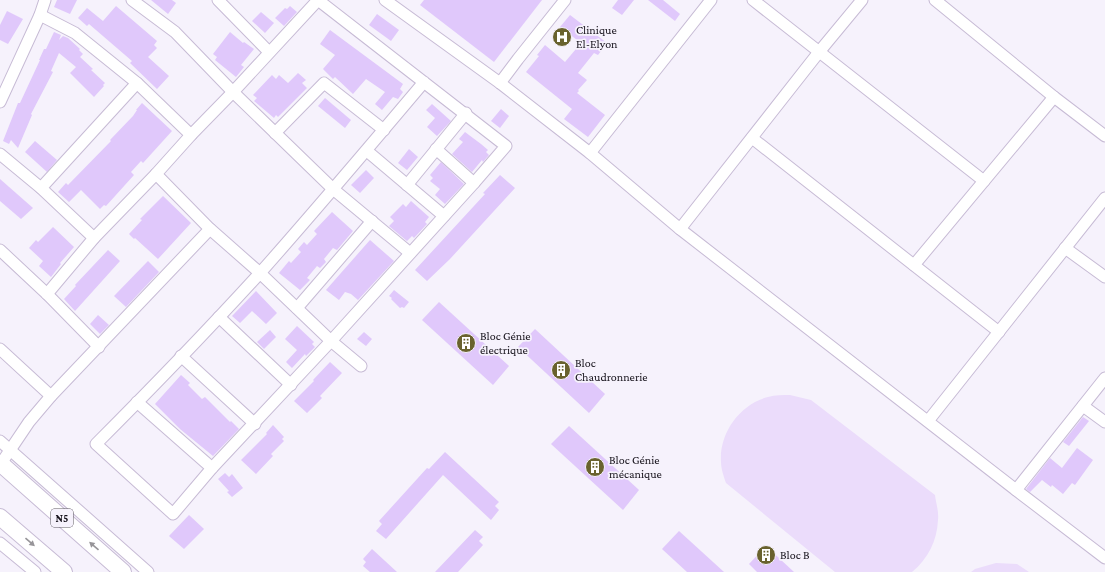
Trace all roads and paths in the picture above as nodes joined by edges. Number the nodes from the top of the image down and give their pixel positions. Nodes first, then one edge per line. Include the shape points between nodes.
1 (46, 0) edge
2 (132, 0) edge
3 (218, 0) edge
4 (318, 0) edge
5 (385, 0) edge
6 (565, 0) edge
7 (711, 0) edge
8 (753, 0) edge
9 (862, 0) edge
10 (935, 0) edge
11 (40, 15) junction
12 (269, 52) junction
13 (818, 52) junction
14 (424, 82) junction
15 (137, 83) junction
16 (500, 83) junction
17 (233, 92) junction
18 (1054, 97) junction
19 (0, 102) edge
20 (466, 113) junction
21 (384, 130) junction
22 (275, 133) junction
23 (191, 135) junction
24 (1105, 136) edge
25 (752, 138) junction
26 (436, 149) junction
27 (367, 151) junction
28 (590, 153) junction
29 (0, 154) edge
30 (156, 174) junction
31 (984, 181) junction
32 (474, 184) junction
33 (407, 185) junction
34 (41, 188) junction
35 (333, 189) junction
36 (1105, 198) edge
37 (444, 216) junction
38 (372, 221) junction
39 (680, 229) junction
40 (210, 230) junction
41 (94, 238) junction
42 (1065, 248) junction
43 (0, 250) edge
44 (410, 253) junction
45 (914, 265) junction
46 (260, 273) junction
47 (1105, 277) edge
48 (47, 294) junction
49 (297, 308) junction
50 (219, 317) junction
51 (999, 332) junction
52 (331, 341) junction
53 (99, 347) junction
54 (0, 349) edge
55 (181, 356) junction
56 (362, 366) dead end
57 (1105, 378) edge
58 (291, 385) junction
59 (51, 396) junction
60 (137, 402) junction
61 (1083, 406) junction
62 (928, 421) junction
63 (1105, 422) edge
64 (255, 424) junction
65 (0, 440) edge
66 (10, 450) junction
67 (0, 464) edge
68 (212, 468) junction
69 (1016, 490) junction
70 (0, 517) edge
71 (0, 542) edge
72 (1105, 558) edge
73 (35, 572) edge
74 (64, 572) edge
75 (124, 572) edge
76 (148, 572) edge

1 - 11 street
2 - 17 street via 175,32
3 - 12 street
4 - 12 street
4 - 14 street
5 - 16 street
6 - 16 street
7 - 28 street
8 - 13 street
9 - 13 street
10 - 18 street
11 - 15 street via 75,33
11 - 19 street
12 - 17 street
13 - 25 street
13 - 31 street
14 - 20 street
14 - 21 street
15 - 23 street
15 - 34 street
16 - 28 street
17 - 22 street
17 - 23 street
18 - 24 street
18 - 31 street
20 - 26 street
20 - 32 street via 506,146
21 - 22 street via 324,83
21 - 27 street
22 - 35 street
23 - 30 street
25 - 39 street
25 - 45 street
26 - 32 street
26 - 33 street
27 - 33 street
27 - 35 street
28 - 39 street
29 - 34 street
30 - 40 street
30 - 41 street
31 - 45 street
32 - 37 street
33 - 37 street
34 - 41 street
35 - 38 street
35 - 46 street
36 - 42 street
37 - 44 street
38 - 44 street
38 - 49 street
39 - 62 street
40 - 46 street
40 - 53 street
41 - 48 street
42 - 47 street
42 - 51 street
43 - 48 street
44 - 52 street
45 - 51 street
46 - 49 street
46 - 50 street
48 - 53 street
49 - 52 street
50 - 55 street
50 - 58 street
51 - 62 street
52 - 56 street
52 - 58 street
53 - 59 street
54 - 59 street
55 - 60 street
55 - 64 street
57 - 61 street
58 - 64 street
59 - 66 street
60 - 68 street
60 - 68 street via 96,444 173,514
61 - 63 street
61 - 69 street
62 - 69 street
64 - 68 street
65 - 66 street
66 - 67 street
66 - 76 street
75 -> 67 highway, N5
69 - 72 street
70 -> 74 highway
71 - 73 street

